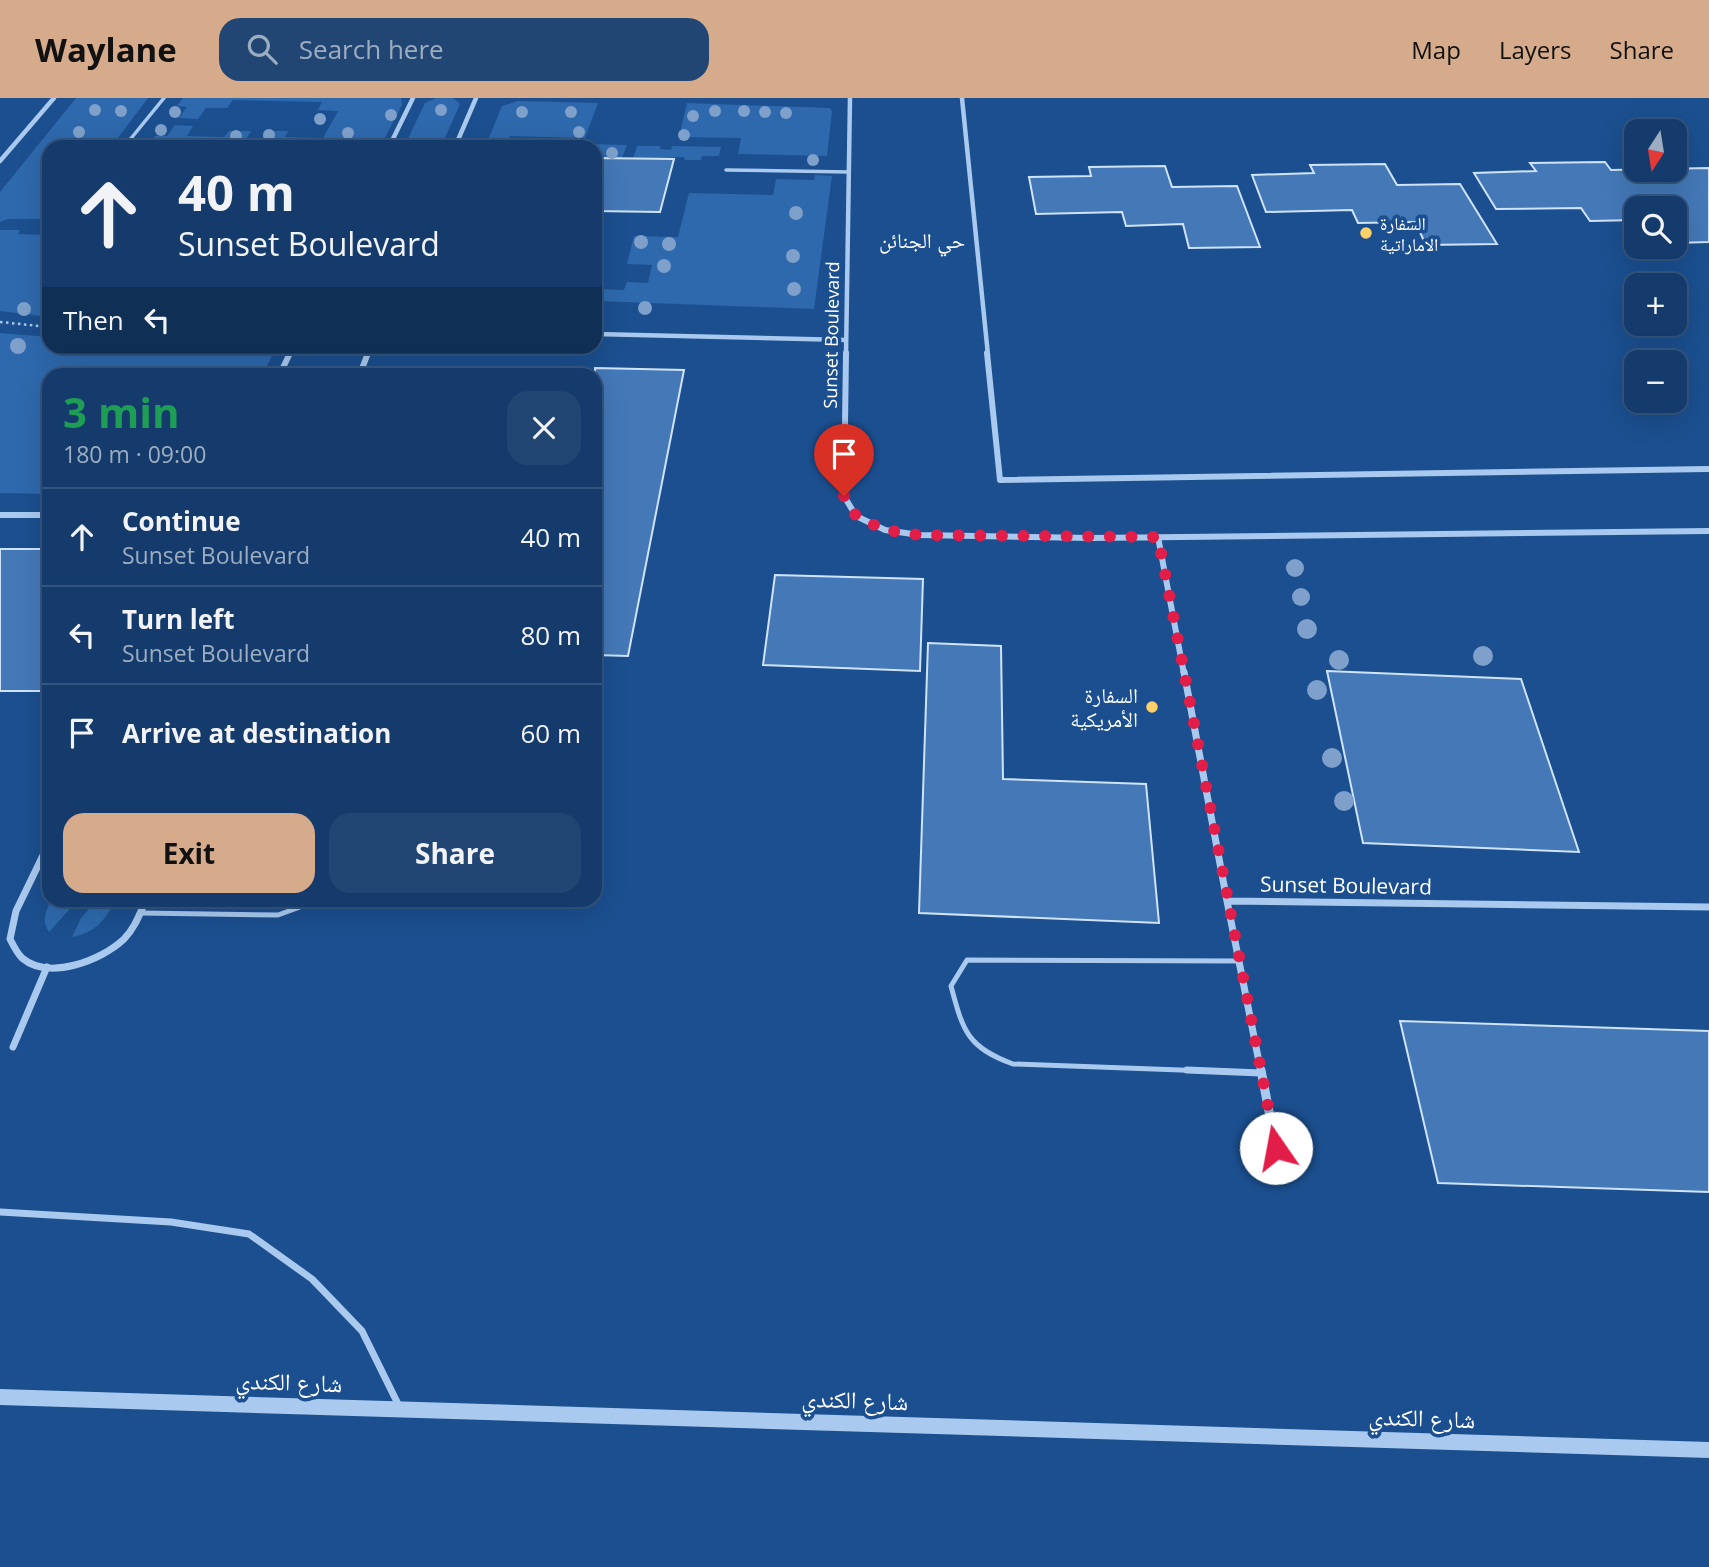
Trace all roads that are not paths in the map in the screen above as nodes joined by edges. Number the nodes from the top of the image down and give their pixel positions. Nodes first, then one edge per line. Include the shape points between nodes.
1 (54, 98) edge
2 (164, 98) edge
3 (413, 98) edge
4 (476, 98) edge
5 (850, 98) edge
6 (962, 98) edge
7 (130, 140) edge
8 (392, 140) edge
9 (458, 140) edge
10 (0, 161) edge
11 (726, 170) dead end
12 (849, 172) junction
13 (602, 334) edge
14 (846, 340) junction
15 (1709, 468) edge
16 (0, 515) edge
17 (42, 516) edge
18 (1709, 531) edge
19 (1158, 537) junction
20 (42, 857) edge
21 (1227, 901) junction
22 (143, 907) edge
23 (300, 907) edge
24 (1709, 907) edge
25 (141, 913) junction
26 (1239, 961) junction
27 (47, 967) junction
28 (13, 1047) dead end
29 (1261, 1073) junction
30 (1276, 1148) dead end
31 (0, 1212) edge
32 (0, 1397) edge
33 (401, 1409) junction
34 (1709, 1450) edge

1 - 10 street
2 - 7 lane
3 - 8 street
4 - 9 street
5 - 12 street, Sunset Boulevard
6 - 15 street via 1000,480
11 - 12 lane
12 - 14 street, Sunset Boulevard
13 - 14 street
14 - 19 street, Sunset Boulevard via 844,496 856,516 885,530 919,535
16 - 17 street
18 - 19 street, Sunset Boulevard
19 - 21 street
20 - 27 street via 16,911 10,939 22,958
21 - 24 street, Sunset Boulevard
21 - 26 street
22 - 25 street
23 - 25 lane via 278,915
25 - 27 street via 125,938 97,957
26 - 29 street
26 - 29 lane via 967,960 951,986 966,1038 987,1055 1013,1064
27 - 28 street
29 - 30 street
31 - 33 lane via 171,1222 249,1234 312,1279 362,1331
32 - 33 street, شارع الكندي
33 - 34 street, شارع الكندي

